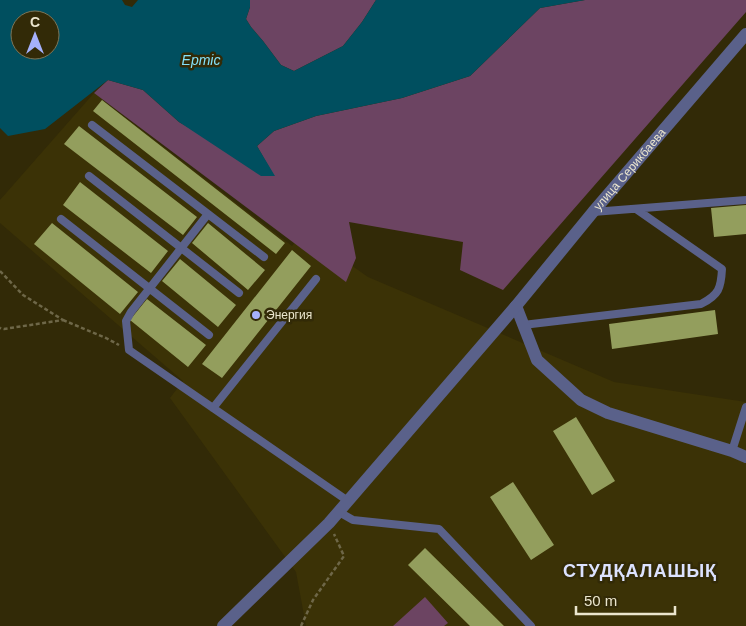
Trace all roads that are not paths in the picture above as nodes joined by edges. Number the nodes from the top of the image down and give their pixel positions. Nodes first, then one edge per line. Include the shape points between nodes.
1 (744, 41) edge
2 (92, 125) dead end
3 (89, 176) dead end
4 (746, 200) edge
5 (636, 209) junction
6 (593, 212) junction
7 (208, 214) junction
8 (61, 219) dead end
9 (182, 248) junction
10 (264, 257) dead end
11 (316, 279) dead end
12 (150, 288) junction
13 (239, 293) dead end
14 (516, 306) junction
15 (523, 325) junction
16 (209, 335) dead end
17 (746, 407) edge
18 (213, 408) junction
19 (732, 451) junction
20 (746, 457) edge
21 (353, 496) junction
22 (339, 512) junction
23 (223, 626) edge
24 (531, 626) edge

1 - 6 street, улица Серикбаева
2 - 7 lane
3 - 9 lane
4 - 5 lane
5 - 6 lane
5 - 15 lane via 722,269 721,286 710,300 701,304
6 - 14 street, улица Серикбаева
7 - 9 lane
7 - 10 lane
8 - 12 lane
9 - 12 lane
9 - 13 lane
11 - 18 lane
12 - 16 lane
12 - 18 lane via 126,321 129,350
14 - 15 street
14 - 21 street, улица Серикбаева
15 - 19 street via 537,360 581,400 608,413
17 - 19 lane
18 - 21 lane
19 - 20 street
21 - 22 street, улица Серикбаева
22 - 23 street, улица Серикбаева
22 - 24 lane via 353,520 439,529

